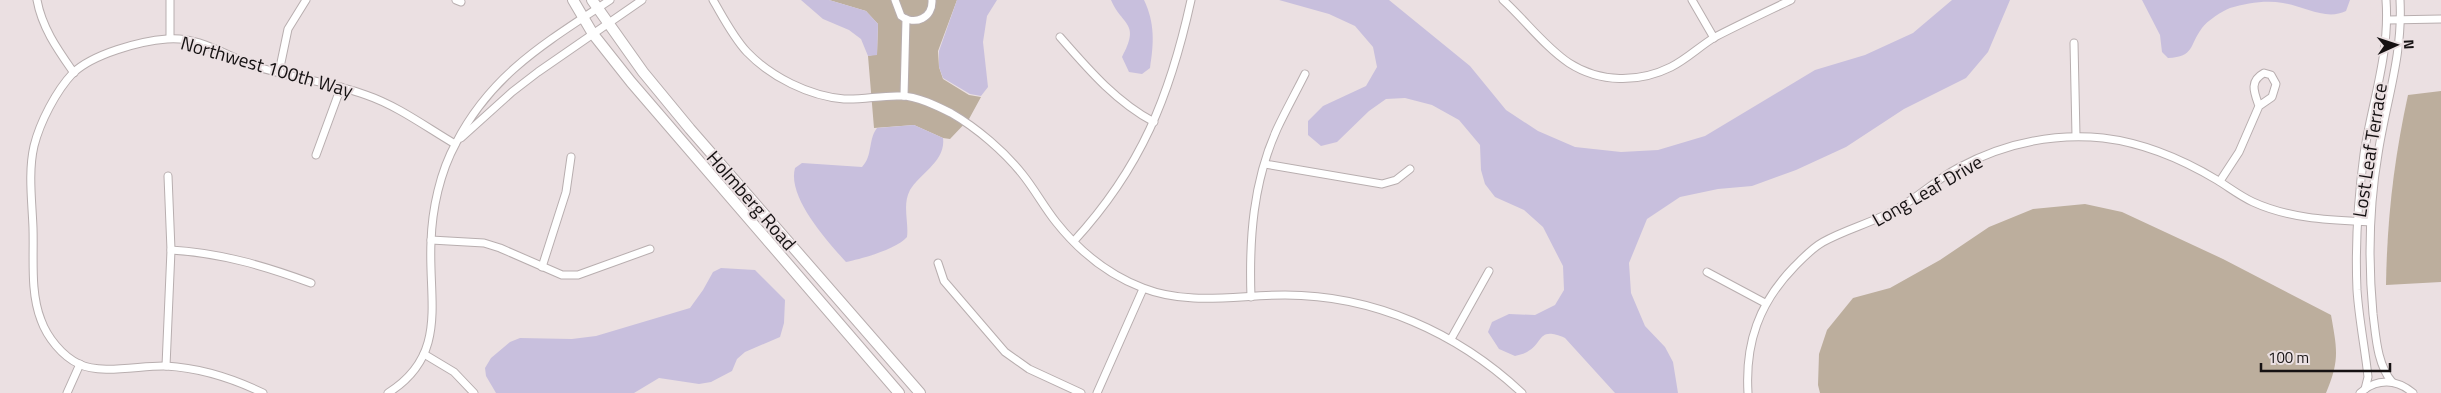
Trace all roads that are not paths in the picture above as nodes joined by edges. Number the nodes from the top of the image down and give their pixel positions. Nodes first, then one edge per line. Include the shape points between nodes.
1 (37, 0) edge
2 (170, 0) edge
3 (306, 0) edge
4 (573, 0) edge
5 (610, 0) edge
6 (642, 0) edge
7 (712, 0) edge
8 (895, 0) edge
9 (932, 0) edge
10 (1191, 0) edge
11 (1504, 0) edge
12 (1692, 0) edge
13 (1791, 0) edge
14 (2386, 0) edge
15 (2400, 0) edge
16 (594, 4) edge
17 (583, 18) junction
18 (906, 19) junction
19 (2401, 19) junction
20 (2441, 19) edge
21 (2388, 20) junction
22 (607, 24) junction
23 (593, 34) junction
24 (1060, 37) dead end
25 (170, 38) junction
26 (1714, 38) junction
27 (2074, 43) dead end
28 (279, 72) junction
29 (74, 73) junction
30 (1305, 74) dead end
31 (341, 87) junction
32 (904, 96) junction
33 (2259, 106) junction
34 (1154, 122) junction
35 (2076, 136) junction
36 (455, 144) junction
37 (316, 155) dead end
38 (571, 157) dead end
39 (1265, 164) junction
40 (1410, 169) dead end
41 (168, 176) dead end
42 (2220, 182) junction
43 (2357, 222) junction
44 (2370, 222) junction
45 (431, 240) junction
46 (1074, 241) junction
47 (650, 249) dead end
48 (171, 250) junction
49 (938, 263) dead end
50 (542, 267) junction
51 (1489, 271) dead end
52 (1707, 272) dead end
53 (311, 283) dead end
54 (1144, 288) junction
55 (1251, 297) junction
56 (1765, 303) junction
57 (1451, 339) junction
58 (424, 354) junction
59 (80, 364) junction
60 (166, 366) junction
61 (2392, 382) junction
62 (2363, 391) edge
63 (67, 393) edge
64 (263, 393) edge
65 (388, 393) edge
66 (474, 393) edge
67 (899, 393) edge
68 (920, 393) edge
69 (1081, 393) edge
70 (1097, 393) edge
71 (1522, 393) edge
72 (1748, 393) edge
73 (2413, 393) edge

1 - 29 street via 40,16 52,42
2 - 25 street
3 - 28 street via 288,29
4 - 17 street, Holmberg Road
5 - 16 street
6 - 22 street
7 - 32 street via 746,51 765,68 789,82 816,94 844,98
8 - 18 street via 898,12
9 - 18 street via 932,9 926,17 917,21
10 - 34 street via 1179,54
11 - 26 street via 1568,63 1590,75 1609,79 1652,75 1672,66
12 - 26 street
13 - 26 street
14 - 21 street, Lost Leaf Terrace
15 - 19 street, Lost Leaf Terrace
16 - 17 street
16 - 22 street, Holmberg Road
17 - 23 street, Holmberg Road
17 - 36 street via 527,56 500,79 480,103
18 - 32 street
19 - 20 street
19 - 21 street
19 - 44 street, Lost Leaf Terrace via 2393,90 2378,153
21 - 43 street, Lost Leaf Terrace via 2384,60 2364,152
22 - 23 street
22 - 68 street, Holmberg Road via 690,129
23 - 36 street via 512,92
23 - 67 street, Holmberg Road via 684,146
24 - 34 street via 1090,72 1125,104
25 - 28 street, Northwest 100th Way via 211,46 254,66
25 - 29 street, Northwest 100th Way via 107,53
27 - 35 street
28 - 31 street, Northwest 100th Way
29 - 59 street via 50,105 41,124 31,166 37,305 47,334
30 - 39 street via 1277,130
31 - 36 street, Northwest 100th Way via 390,105
31 - 37 street
32 - 46 street via 951,113 1000,152 1022,174
33 - 33 street via 2272,96 2276,84 2271,75 2264,73 2253,83
33 - 42 street via 2239,152
34 - 46 street via 1143,147 1118,186
35 - 42 street, Long Leaf Drive via 2124,141 2151,148
35 - 56 street, Long Leaf Drive via 2027,141 1958,168 1886,216 1822,243 1789,273
36 - 45 street via 440,186
38 - 50 street via 566,192
39 - 40 street via 1382,184 1396,180
39 - 55 street via 1252,220 1249,256
41 - 48 street
42 - 43 street, Long Leaf Drive via 2234,193 2273,210 2296,216
43 - 44 street, Long Leaf Drive
43 - 62 street, Lost Leaf Terrace via 2357,290 2368,377
44 - 61 street, Lost Leaf Terrace via 2374,321 2380,362
45 - 50 street via 484,243
45 - 58 street via 434,301 432,327
46 - 54 street via 1095,261
47 - 50 street via 578,275 562,275
48 - 53 street via 221,255 263,265
48 - 60 street
49 - 69 street via 944,281 1005,352 1029,369
51 - 57 street
52 - 56 street
54 - 55 street via 1173,296 1213,300
54 - 70 street
55 - 57 street via 1294,295 1372,306
56 - 72 street, Long Leaf Drive via 1750,351
57 - 71 street via 1482,359
58 - 65 street via 397,388
58 - 66 street via 454,372
59 - 60 street via 94,368
59 - 63 street
60 - 64 street via 219,374
61 - 62 street via 2377,383
61 - 73 street via 2407,387

